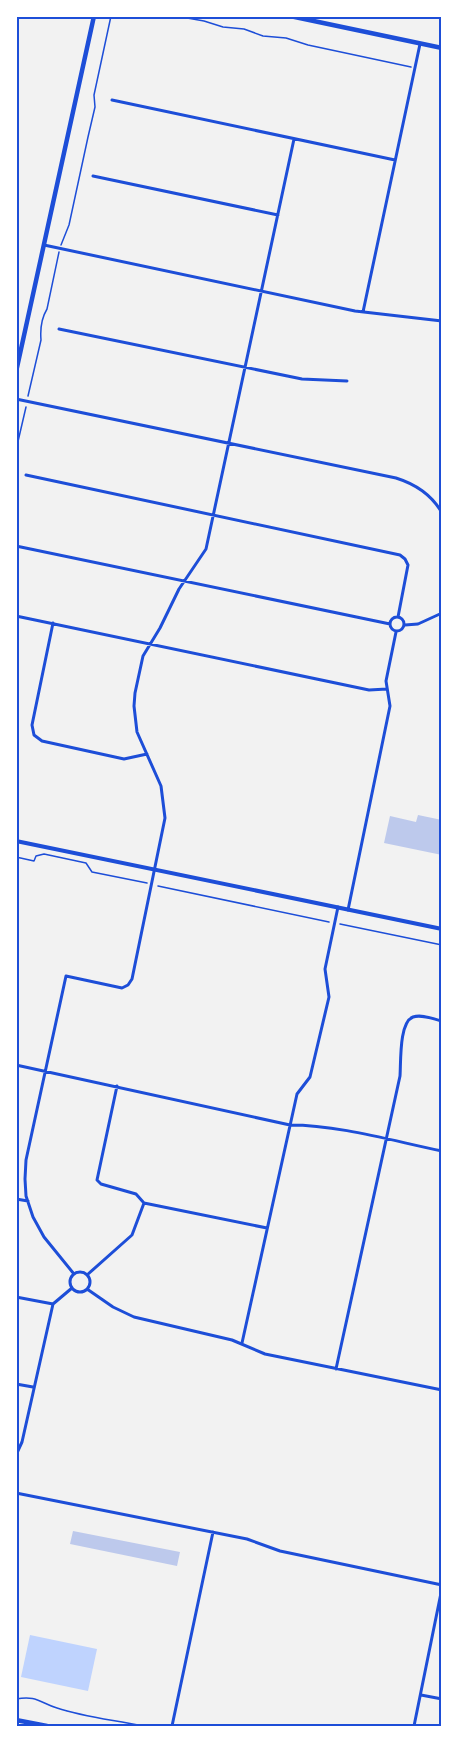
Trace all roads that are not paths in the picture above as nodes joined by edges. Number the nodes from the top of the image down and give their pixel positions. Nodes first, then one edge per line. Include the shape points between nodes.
1 (94, 16) edge
2 (290, 16) edge
3 (420, 44) junction
4 (441, 48) edge
5 (112, 100) dead end
6 (294, 139) junction
7 (395, 160) junction
8 (93, 176) dead end
9 (278, 215) junction
10 (44, 245) junction
11 (261, 290) junction
12 (363, 312) junction
13 (441, 321) edge
14 (59, 329) dead end
15 (244, 368) junction
16 (16, 372) edge
17 (348, 381) dead end
18 (16, 399) edge
19 (229, 442) junction
20 (26, 476) dead end
21 (441, 513) edge
22 (214, 515) junction
23 (16, 546) edge
24 (185, 581) junction
25 (441, 613) edge
26 (16, 616) edge
27 (398, 617) junction
28 (53, 623) junction
29 (390, 624) junction
30 (405, 625) junction
31 (396, 632) junction
32 (150, 645) junction
33 (387, 689) junction
34 (147, 754) junction
35 (16, 841) edge
36 (156, 870) junction
37 (338, 907) junction
38 (348, 910) junction
39 (441, 929) edge
40 (441, 1021) edge
41 (16, 1065) edge
42 (45, 1070) junction
43 (117, 1086) junction
44 (290, 1125) junction
45 (387, 1140) junction
46 (441, 1151) edge
47 (16, 1199) edge
48 (28, 1201) junction
49 (144, 1203) junction
50 (267, 1228) junction
51 (74, 1274) junction
52 (87, 1275) junction
53 (72, 1288) junction
54 (87, 1288) junction
55 (16, 1297) edge
56 (53, 1304) junction
57 (242, 1343) junction
58 (336, 1370) junction
59 (16, 1384) edge
60 (33, 1387) junction
61 (441, 1390) edge
62 (16, 1455) edge
63 (16, 1493) edge
64 (213, 1532) junction
65 (441, 1586) edge
66 (421, 1695) junction
67 (441, 1699) edge
68 (16, 1720) edge
69 (47, 1726) edge
70 (172, 1726) edge
71 (414, 1726) edge

1 - 10 main road
2 - 3 main road
3 - 4 main road
3 - 7 street
5 - 6 street
6 - 7 street
6 - 9 street
7 - 12 street
8 - 9 street
9 - 11 street
10 - 11 street
10 - 16 main road
11 - 12 street
11 - 15 street
12 - 13 street
14 - 15 street
15 - 17 street via 302,379
15 - 19 street
18 - 19 street
19 - 21 street via 406,481 432,499
19 - 22 street
20 - 22 street
22 - 24 street via 206,549
22 - 27 street via 400,555 408,568
23 - 24 street
24 - 29 street
24 - 32 street
25 - 30 street via 418,624
26 - 28 street
27 - 29 street
27 - 30 street
28 - 32 street
28 - 34 street via 32,725 34,735 42,741 124,759
29 - 31 street
30 - 31 street
31 - 33 street
32 - 33 street via 369,690
32 - 34 street via 140,667 134,706 137,732
33 - 38 street via 390,706
34 - 36 street via 158,776 165,806
35 - 36 street
36 - 37 street
36 - 42 street via 132,979 122,988 66,976
37 - 38 street
37 - 44 street via 325,969 329,998 310,1077 297,1094
38 - 39 street
40 - 45 street via 419,1016 406,1023
41 - 42 street
42 - 43 street
42 - 48 street via 26,1160
43 - 44 street
43 - 49 street via 97,1180 136,1194
44 - 45 street via 333,1128
44 - 50 street
45 - 46 street
45 - 58 street
47 - 48 street
48 - 51 street via 44,1237
49 - 50 street
49 - 52 street via 132,1235
50 - 57 street
51 - 52 street
51 - 53 street via 70,1280
52 - 54 street
53 - 54 street via 81,1292
53 - 56 street
54 - 57 street via 112,1307 134,1317
55 - 56 street
56 - 60 street
57 - 58 street via 265,1354
58 - 61 street
59 - 60 street
60 - 62 street
63 - 64 street
64 - 65 street via 280,1551
64 - 70 street
65 - 66 street
66 - 67 street
66 - 71 street
68 - 69 main road

